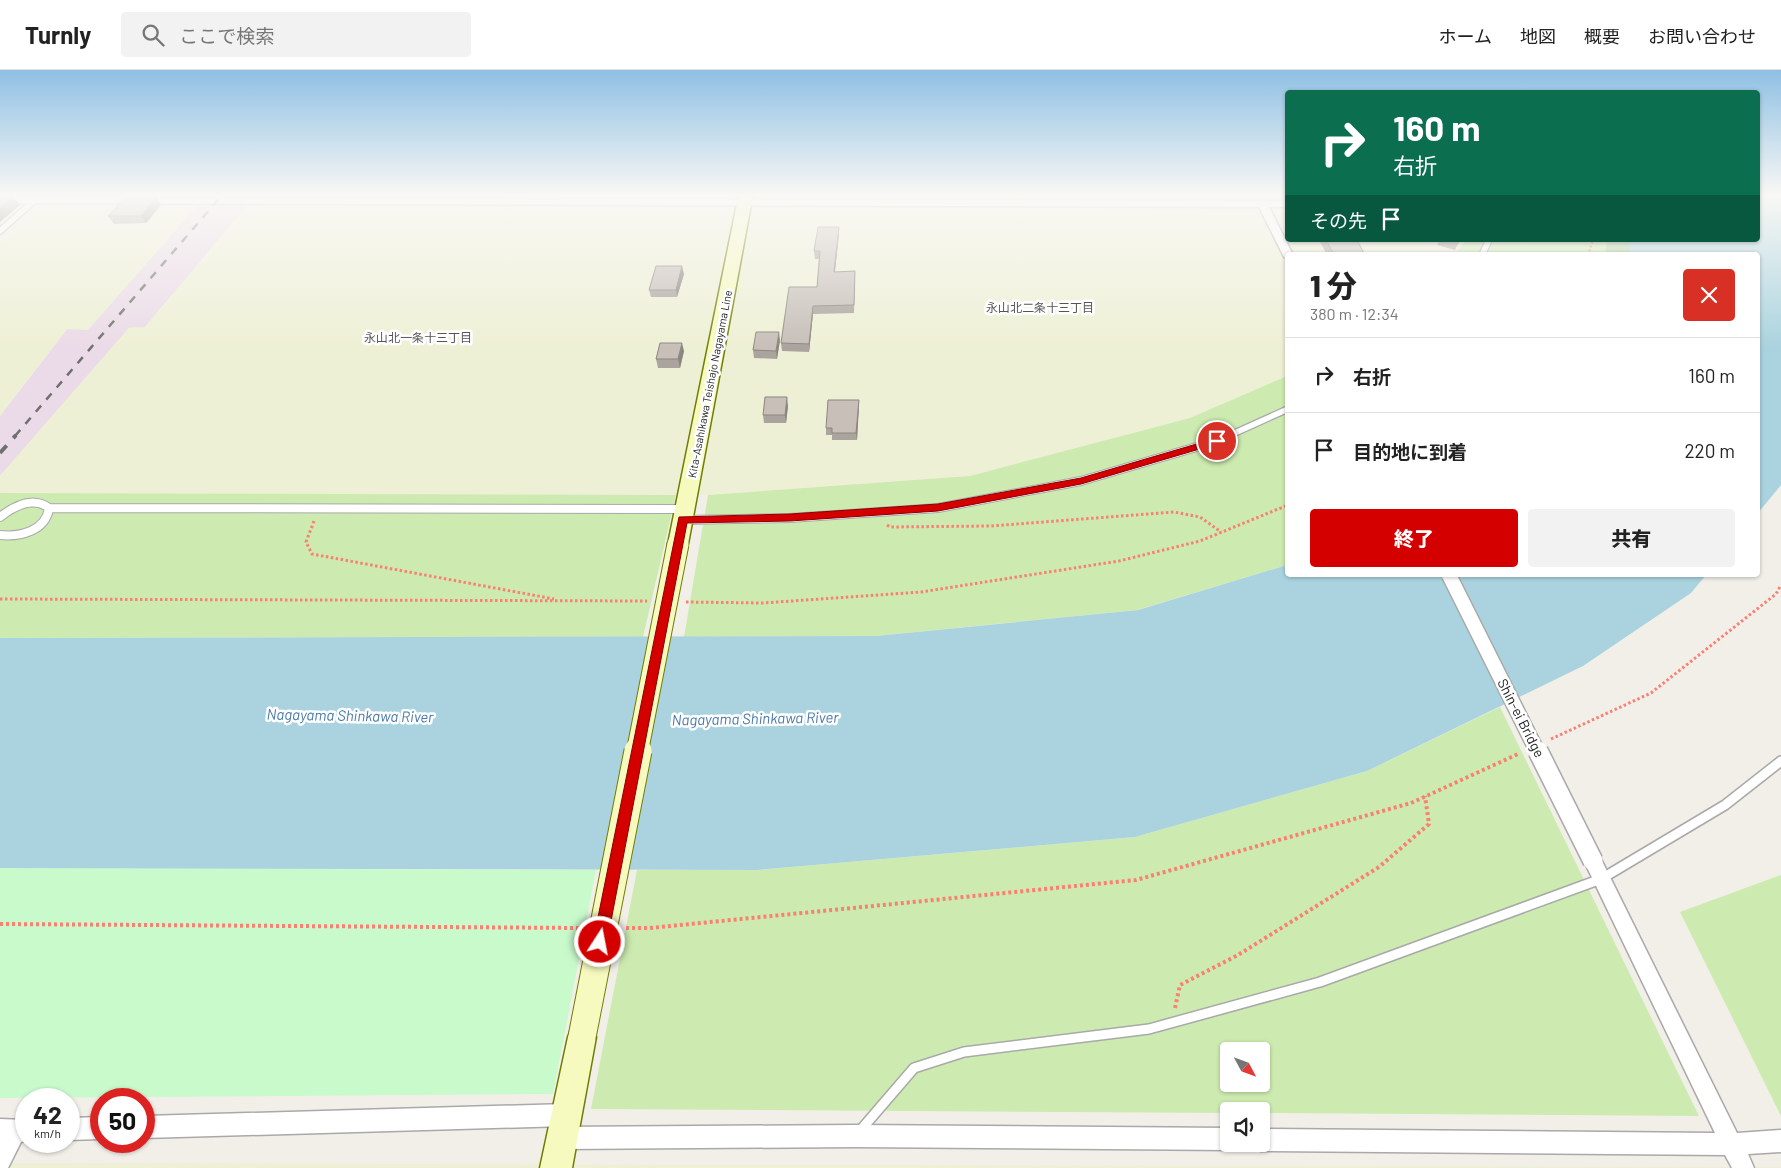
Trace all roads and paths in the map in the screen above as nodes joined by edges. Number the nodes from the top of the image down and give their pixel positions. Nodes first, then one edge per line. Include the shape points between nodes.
1 (736, 245) edge
2 (1285, 410) edge
3 (49, 508) junction
4 (320, 508) junction
5 (867, 512) junction
6 (684, 514) junction
7 (0, 517) edge
8 (1222, 532) dead end
9 (0, 535) edge
10 (1450, 577) edge
11 (1781, 585) edge
12 (562, 600) dead end
13 (1542, 743) dead end
14 (1524, 751) dead end
15 (1781, 761) edge
16 (1425, 796) junction
17 (1601, 879) junction
18 (0, 924) edge
19 (591, 928) dead end
20 (621, 928) dead end
21 (1172, 1022) junction
22 (155, 1127) edge
23 (564, 1127) junction
24 (14, 1131) edge
25 (855, 1136) junction
26 (1220, 1139) edge
27 (1270, 1140) edge
28 (1781, 1141) edge
29 (1731, 1144) junction
30 (0, 1161) edge
31 (556, 1168) edge
32 (1743, 1168) edge

1 - 6 main road, Kita-Asahikawa Teishajo Nagayama Line
2 - 5 lane via 1217,441 1081,481 938,508
3 - 4 lane
3 - 7 lane via 32,502
3 - 9 lane via 47,518 34,529 17,536
4 - 6 lane
4 - 12 path via 305,540 306,549 312,554
5 - 6 lane via 790,518
5 - 8 path via 890,527 992,526 1191,512 1202,516
6 - 23 main road, Kita-Asahikawa Teishajo Nagayama Line, bridge
10 - 17 street, Shin-ei Bridge, bridge
11 - 13 path via 1776,594 1650,693
14 - 16 path
15 - 17 lane via 1725,805
16 - 20 path via 1136,880 650,928
16 - 21 path via 1429,824 1380,867 1238,955 1180,985
17 - 21 lane via 1320,982
17 - 29 street, Shin-ei Bridge
18 - 19 path
21 - 25 lane via 1149,1029 964,1052 914,1068
22 - 23 street
23 - 25 street
23 - 31 main road
24 - 30 street
25 - 26 street
27 - 29 street
28 - 29 street
29 - 32 street, Shin-ei Bridge

